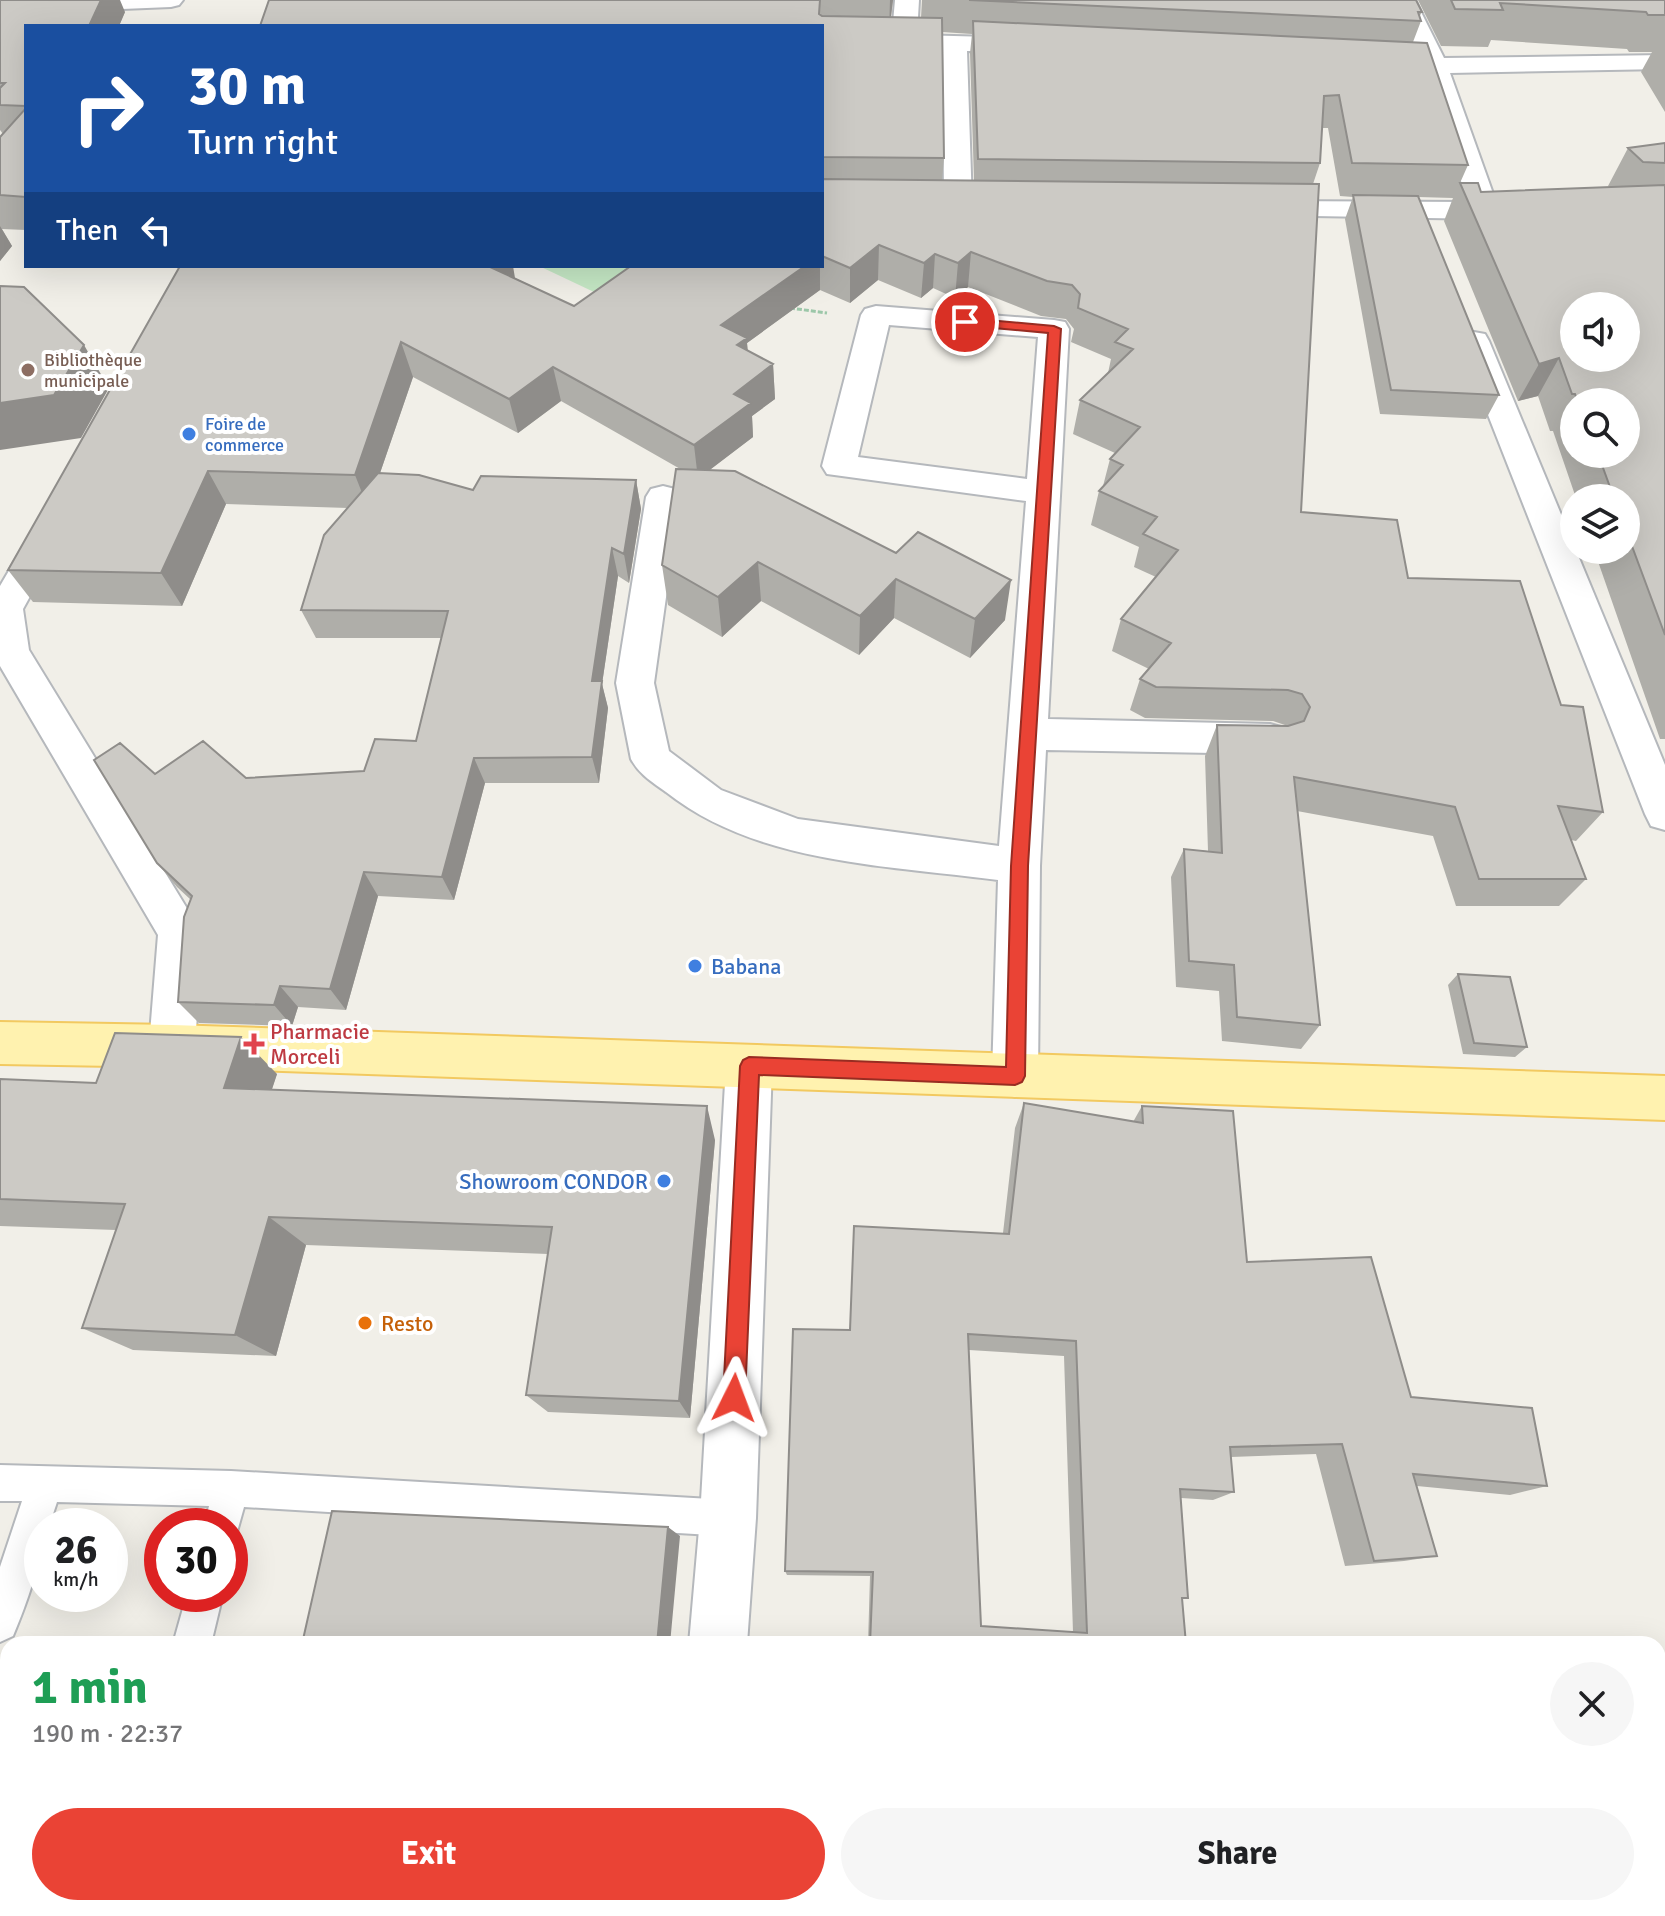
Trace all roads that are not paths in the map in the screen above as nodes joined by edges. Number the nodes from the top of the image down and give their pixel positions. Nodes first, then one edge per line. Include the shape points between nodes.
1 (171, 0) edge
2 (907, 0) edge
3 (1403, 0) edge
4 (0, 7) edge
5 (0, 27) edge
6 (24, 28) edge
7 (824, 40) edge
8 (904, 40) junction
9 (955, 42) junction
10 (1048, 46) edge
11 (1357, 62) edge
12 (1665, 62) edge
13 (1435, 66) junction
14 (928, 204) edge
15 (958, 205) junction
16 (988, 205) edge
17 (1230, 209) edge
18 (1485, 211) junction
19 (1530, 211) edge
20 (1463, 314) edge
21 (1043, 492) junction
22 (663, 497) dead end
23 (67, 500) edge
24 (3, 609) edge
25 (1028, 734) junction
26 (1272, 739) edge
27 (1665, 814) edge
28 (1019, 866) junction
29 (0, 1043) edge
30 (172, 1046) junction
31 (749, 1066) junction
32 (1015, 1076) junction
33 (1665, 1098) edge
34 (0, 1483) edge
35 (45, 1485) junction
36 (231, 1489) junction
37 (226, 1508) edge
38 (728, 1518) junction
39 (200, 1612) edge
40 (0, 1623) edge
41 (194, 1636) edge
42 (719, 1636) edge

1 - 4 street
2 - 8 street
3 - 13 street
5 - 6 street
7 - 8 street
8 - 9 street
9 - 10 street
9 - 15 street
11 - 13 street
12 - 13 street
13 - 18 street
14 - 15 street
15 - 16 street
17 - 18 street via 1428,225
18 - 19 street
20 - 27 street
21 - 21 street via 1054,329 876,315 839,466
21 - 25 street
22 - 28 street via 635,683 651,759 707,802 795,836
23 - 24 street
24 - 30 street via 11,652 180,933
25 - 26 street
25 - 28 street
28 - 32 street
29 - 30 main road
30 - 31 main road
31 - 32 main road
31 - 38 street
32 - 33 main road
34 - 35 lane
35 - 36 lane
35 - 40 lane
36 - 37 lane
36 - 38 lane
38 - 42 street
39 - 41 lane

